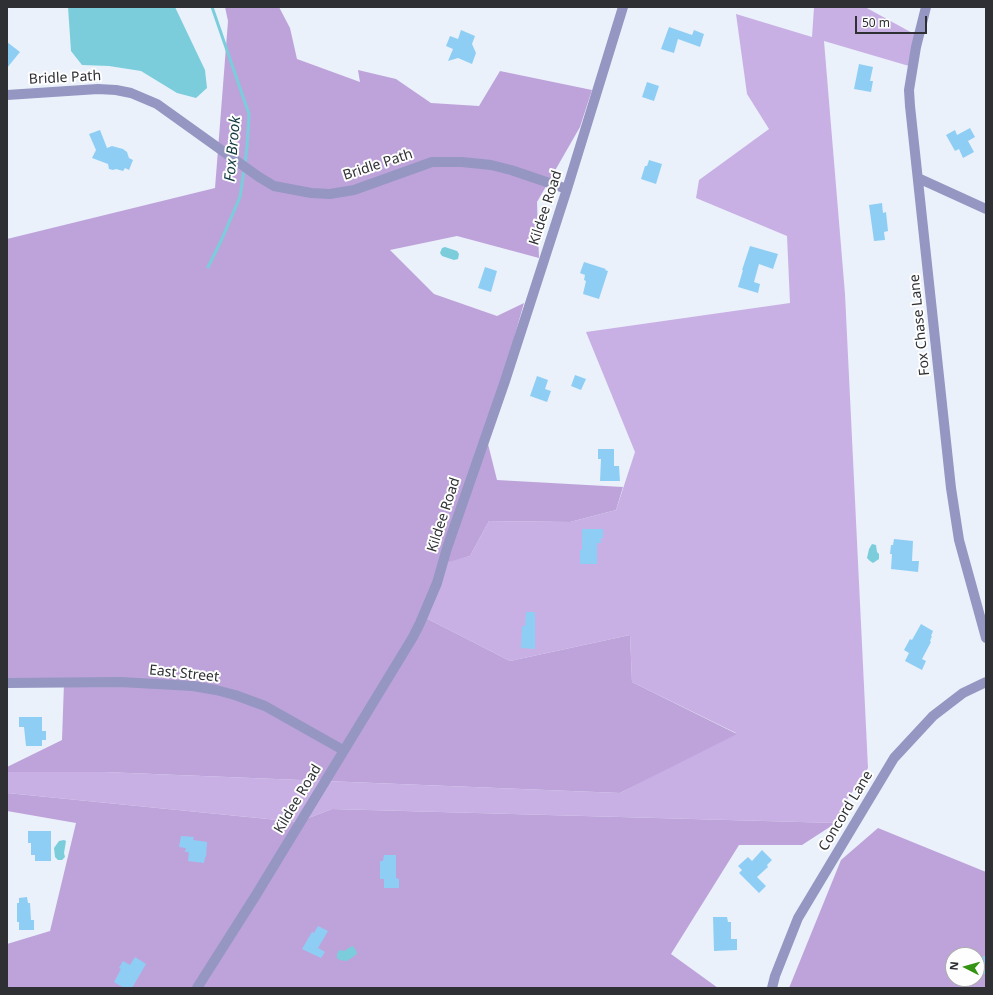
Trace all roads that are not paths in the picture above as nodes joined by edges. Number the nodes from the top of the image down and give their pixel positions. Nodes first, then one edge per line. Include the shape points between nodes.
1 (623, 7) edge
2 (926, 7) edge
3 (7, 95) edge
4 (918, 178) junction
5 (567, 189) junction
6 (986, 209) edge
7 (986, 638) edge
8 (986, 682) edge
9 (7, 683) edge
10 (344, 750) junction
11 (197, 988) edge
12 (772, 988) edge

1 - 5 street, Kildee Road
2 - 4 street, Fox Chase Lane via 909,90
3 - 5 street, Bridle Path via 98,89 131,93 157,104 274,186 311,193 330,194 354,190 432,162 491,165
4 - 6 street
4 - 7 street, Fox Chase Lane via 951,488 959,540
5 - 10 street, Kildee Road via 437,583 413,637
8 - 12 street, Concord Lane via 963,693 933,716 894,758 798,918
9 - 10 street, East Street via 120,682 193,686 216,690 265,706
10 - 11 street, Kildee Road

